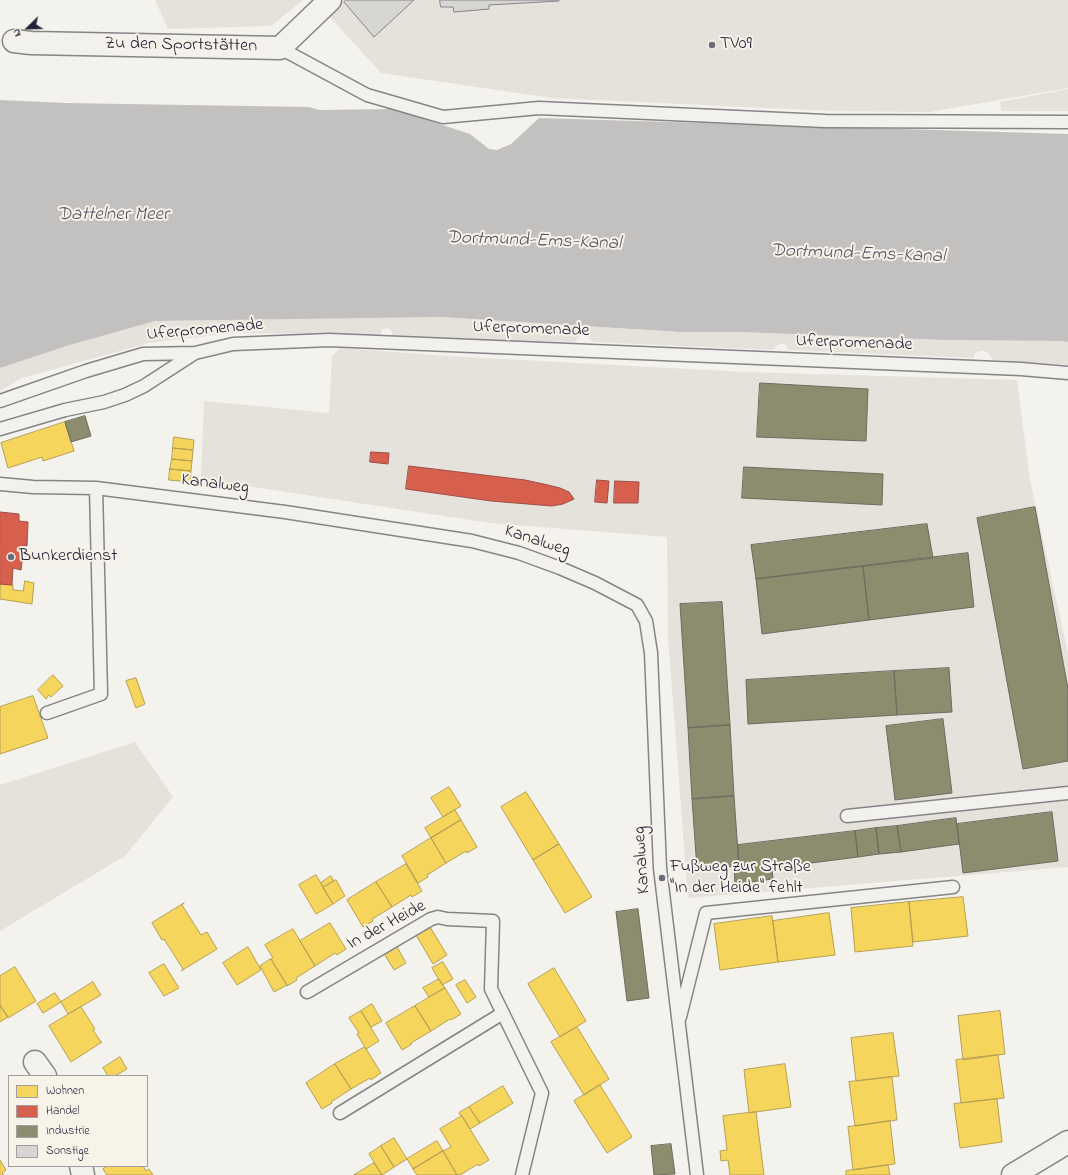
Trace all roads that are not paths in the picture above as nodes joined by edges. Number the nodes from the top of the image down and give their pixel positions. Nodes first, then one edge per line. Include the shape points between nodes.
1 (330, 0) edge
2 (14, 41) dead end
3 (280, 48) junction
4 (1068, 122) edge
5 (195, 353) junction
6 (1068, 374) edge
7 (0, 401) edge
8 (0, 429) edge
9 (0, 484) edge
10 (96, 488) junction
11 (47, 713) dead end
12 (1068, 792) edge
13 (847, 816) dead end
14 (953, 887) dead end
15 (307, 992) dead end
16 (503, 1013) junction
17 (678, 1024) junction
18 (340, 1112) dead end
19 (1068, 1142) edge
20 (522, 1175) edge
21 (697, 1175) edge
22 (1013, 1175) edge

1 - 3 street, Zu den Sportstätten
2 - 3 street, Zu den Sportstätten
3 - 4 lane via 367,95 443,117 539,108 825,121
5 - 6 lane, Uferpromenade via 233,344 329,340 1021,369
5 - 7 lane, Uferpromenade via 143,354
5 - 8 lane via 125,396
9 - 10 lane, Kanalweg
10 - 11 lane via 101,694
10 - 17 lane, Kanalweg via 285,512 472,541 519,553 560,568 637,605 646,621 651,652 660,868
12 - 13 lane
14 - 17 lane, Kanalweg via 706,913
15 - 16 lane, In der Heide via 431,919 438,917 493,921 491,989
16 - 18 lane
16 - 20 lane, In der Heide via 542,1093
17 - 21 lane, Kanalweg
19 - 22 street

